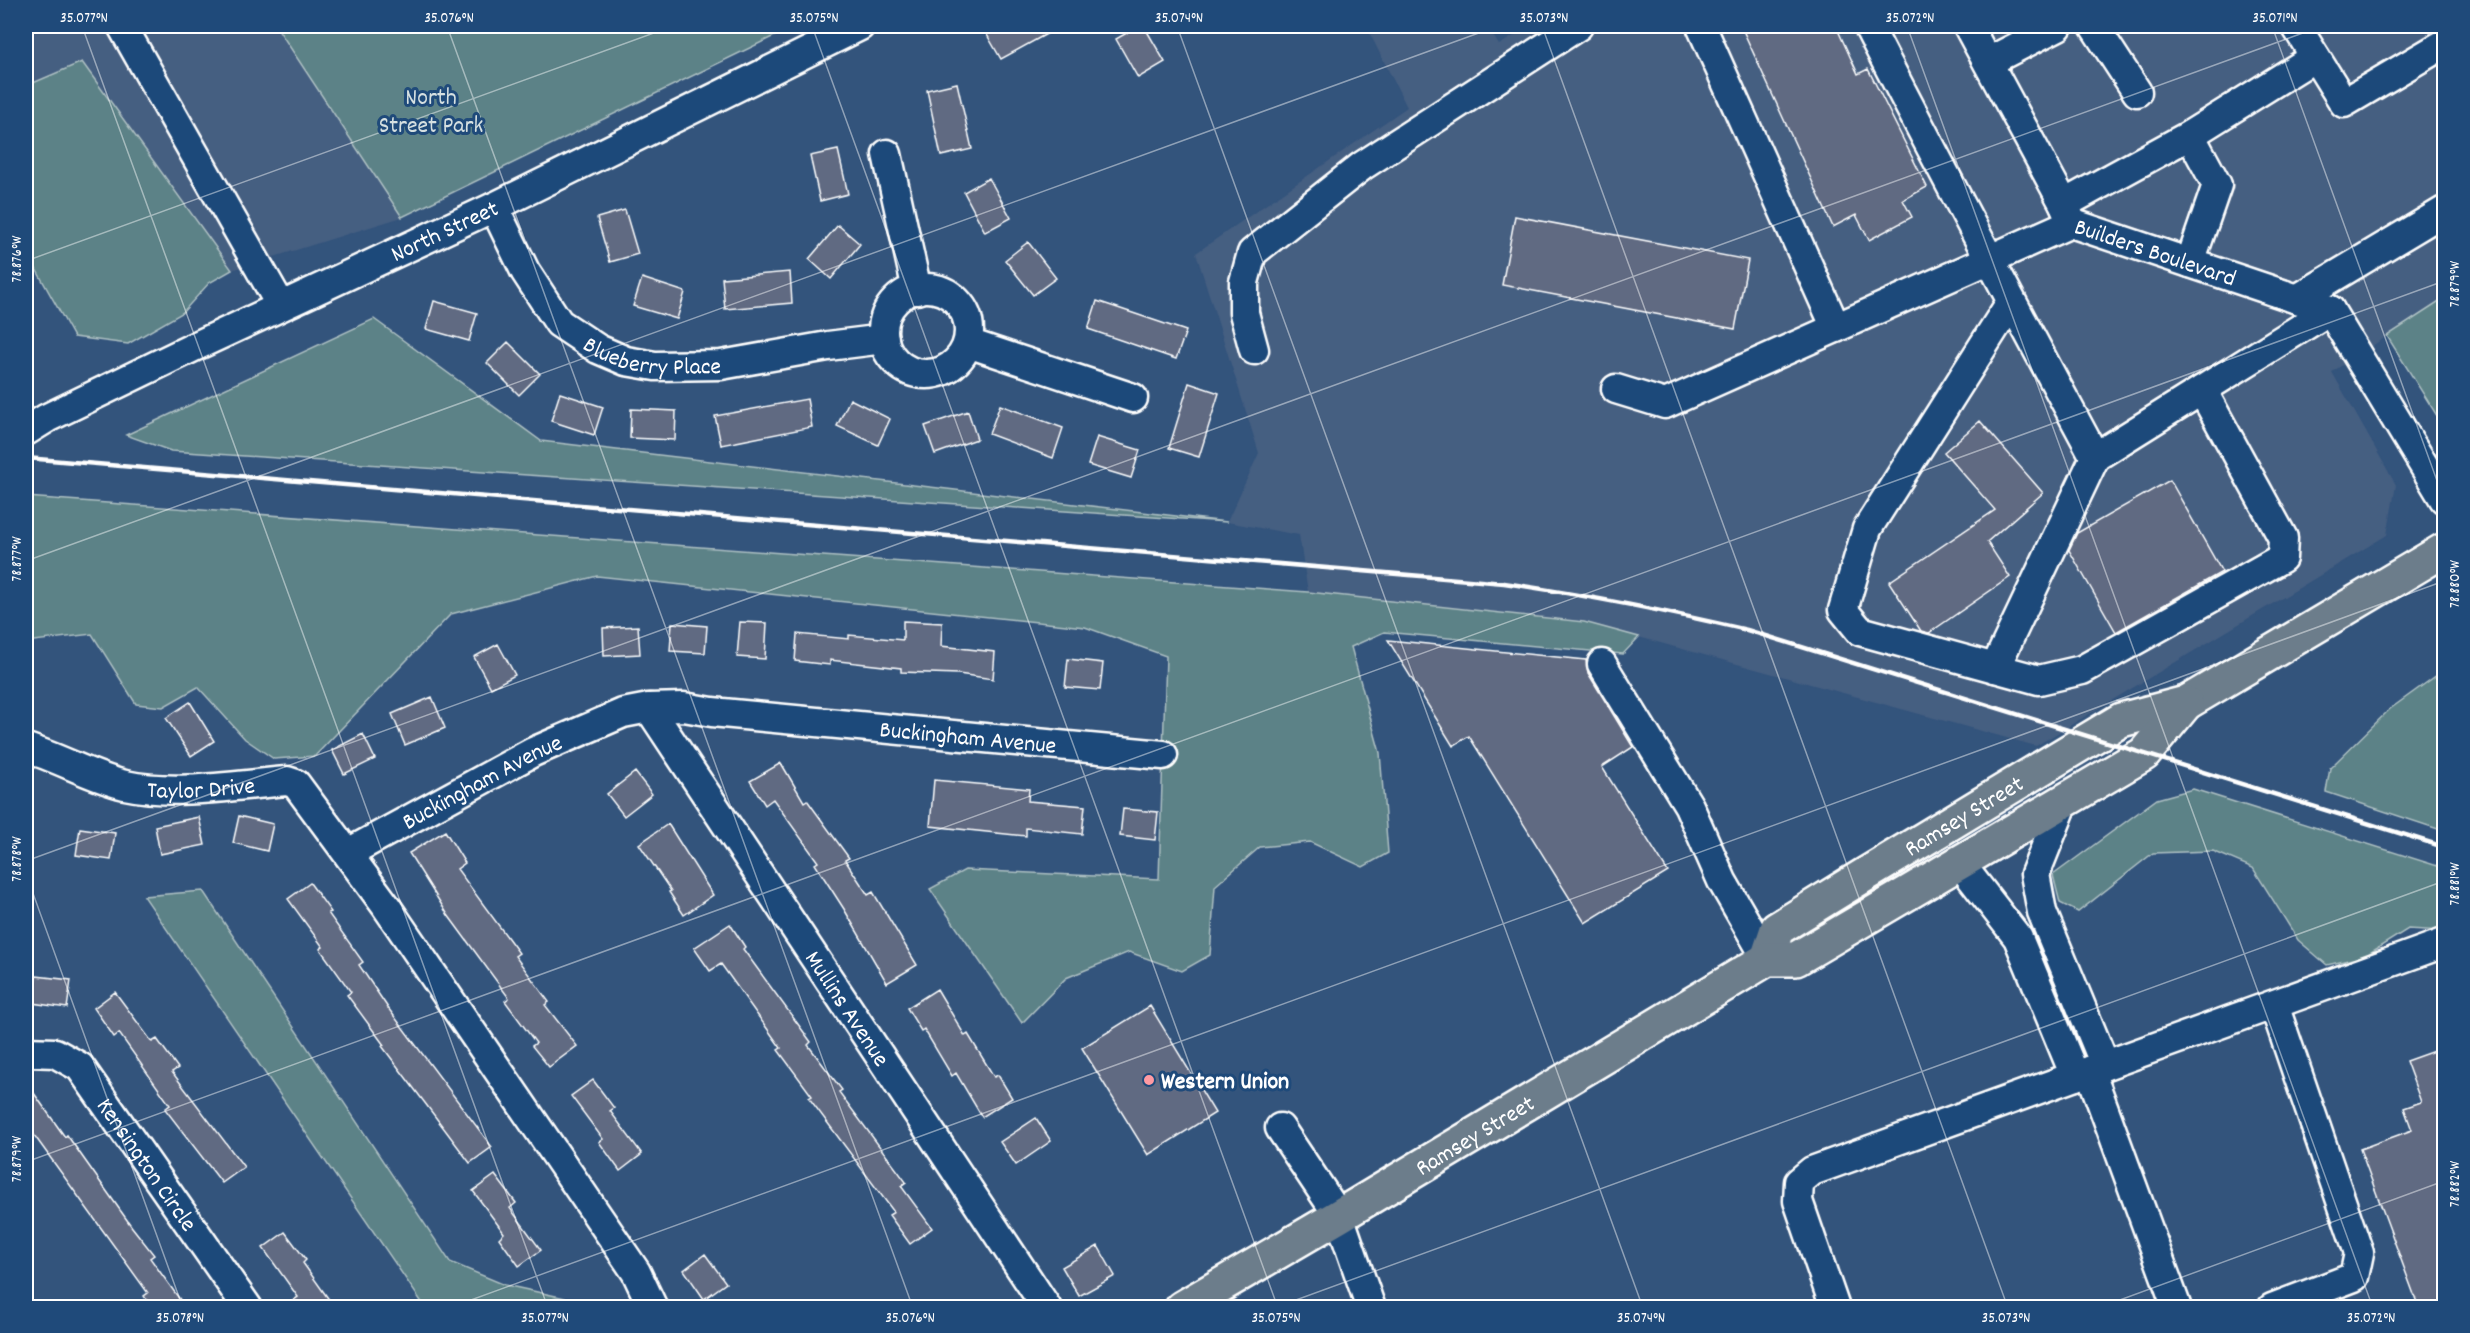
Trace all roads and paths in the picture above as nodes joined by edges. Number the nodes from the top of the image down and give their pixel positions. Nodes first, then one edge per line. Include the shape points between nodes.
1 (122, 26) edge
2 (860, 26) edge
3 (1578, 26) edge
4 (1701, 26) edge
5 (1868, 26) edge
6 (1968, 26) edge
7 (2058, 26) edge
8 (2094, 26) edge
9 (2296, 26) edge
10 (2437, 26) edge
11 (2445, 37) edge
12 (2445, 44) edge
13 (2315, 57) junction
14 (1988, 62) junction
15 (2137, 92) dead end
16 (2190, 135) junction
17 (887, 154) dead end
18 (494, 207) junction
19 (2445, 211) edge
20 (2068, 213) junction
21 (1988, 260) junction
22 (2190, 263) junction
23 (916, 290) junction
24 (2297, 299) junction
25 (2011, 302) junction
26 (281, 306) junction
27 (2330, 310) junction
28 (1836, 328) junction
29 (884, 339) junction
30 (968, 343) junction
31 (1254, 350) dead end
32 (1616, 388) dead end
33 (2202, 390) junction
34 (1133, 398) dead end
35 (26, 431) edge
36 (2095, 457) junction
37 (2445, 499) edge
38 (2445, 550) edge
39 (1602, 664) dead end
40 (1995, 668) junction
41 (2186, 703) junction
42 (649, 708) junction
43 (26, 748) edge
44 (1163, 755) dead end
45 (2065, 800) junction
46 (348, 853) junction
47 (1959, 862) junction
48 (2445, 944) edge
49 (1767, 959) junction
50 (2274, 1005) junction
51 (26, 1052) edge
52 (2090, 1071) junction
53 (1280, 1128) dead end
54 (1339, 1216) junction
55 (248, 1308) edge
56 (653, 1308) edge
57 (1047, 1308) edge
58 (1182, 1308) edge
59 (1371, 1308) edge
60 (1835, 1308) edge
61 (2177, 1308) edge
62 (2272, 1308) edge

1 - 26 street
2 - 18 street, North Street
3 - 31 street via 1362,166 1252,253 1244,282 1244,313
4 - 28 street
5 - 21 street
6 - 14 street
7 - 14 street
8 - 15 street
9 - 13 street
10 - 11 street
12 - 13 street via 2344,103
13 - 16 street
14 - 20 street
16 - 20 street
16 - 22 street via 2217,185
17 - 23 street
18 - 26 street, North Street
18 - 29 street, Blueberry Place via 525,271 559,323 598,349 626,361 654,366 720,365
19 - 24 street
20 - 21 street, Builders Boulevard
20 - 22 street, Builders Boulevard
21 - 25 street
21 - 28 street, Builders Boulevard
22 - 24 street, Builders Boulevard
23 - 29 street via 895,301 887,312
23 - 30 street via 934,289 958,303 966,315
24 - 27 street, Builders Boulevard
25 - 36 street
25 - 40 street via 1867,529 1843,610 1860,631
26 - 35 street, North Street
27 - 33 street
27 - 37 street
28 - 32 street, Builders Boulevard via 1665,404
29 - 30 street via 896,362 918,374 949,368
30 - 34 street
33 - 36 street
33 - 40 street via 2283,538 2282,558 2082,670 2039,680
36 - 40 street
38 - 41 main road, Ramsey Street
39 - 49 street via 1689,807 1722,881
41 - 45 main road, Ramsey Street via 2144,754
41 - 49 main road, Ramsey Street via 2121,720 1863,876 1778,929
42 - 44 street, Buckingham Avenue via 684,707
42 - 46 street, Buckingham Avenue via 623,713 533,752
42 - 57 street, Mullins Avenue
43 - 46 street, Taylor Drive via 99,777 154,789 287,781 302,789
45 - 47 main road, Ramsey Street
45 - 52 street via 2035,874 2042,912
46 - 56 street via 636,1272
47 - 49 main road, Ramsey Street via 1796,959
47 - 52 street via 2018,938
48 - 50 street
49 - 54 main road, Ramsey Street
50 - 52 street
50 - 62 street via 2359,1253 2354,1277
51 - 55 street, Kensington Circle via 56,1053 80,1067
52 - 60 street via 1812,1171 1799,1182 1798,1201
52 - 61 street
53 - 54 street
54 - 58 main road, Ramsey Street
54 - 59 street

